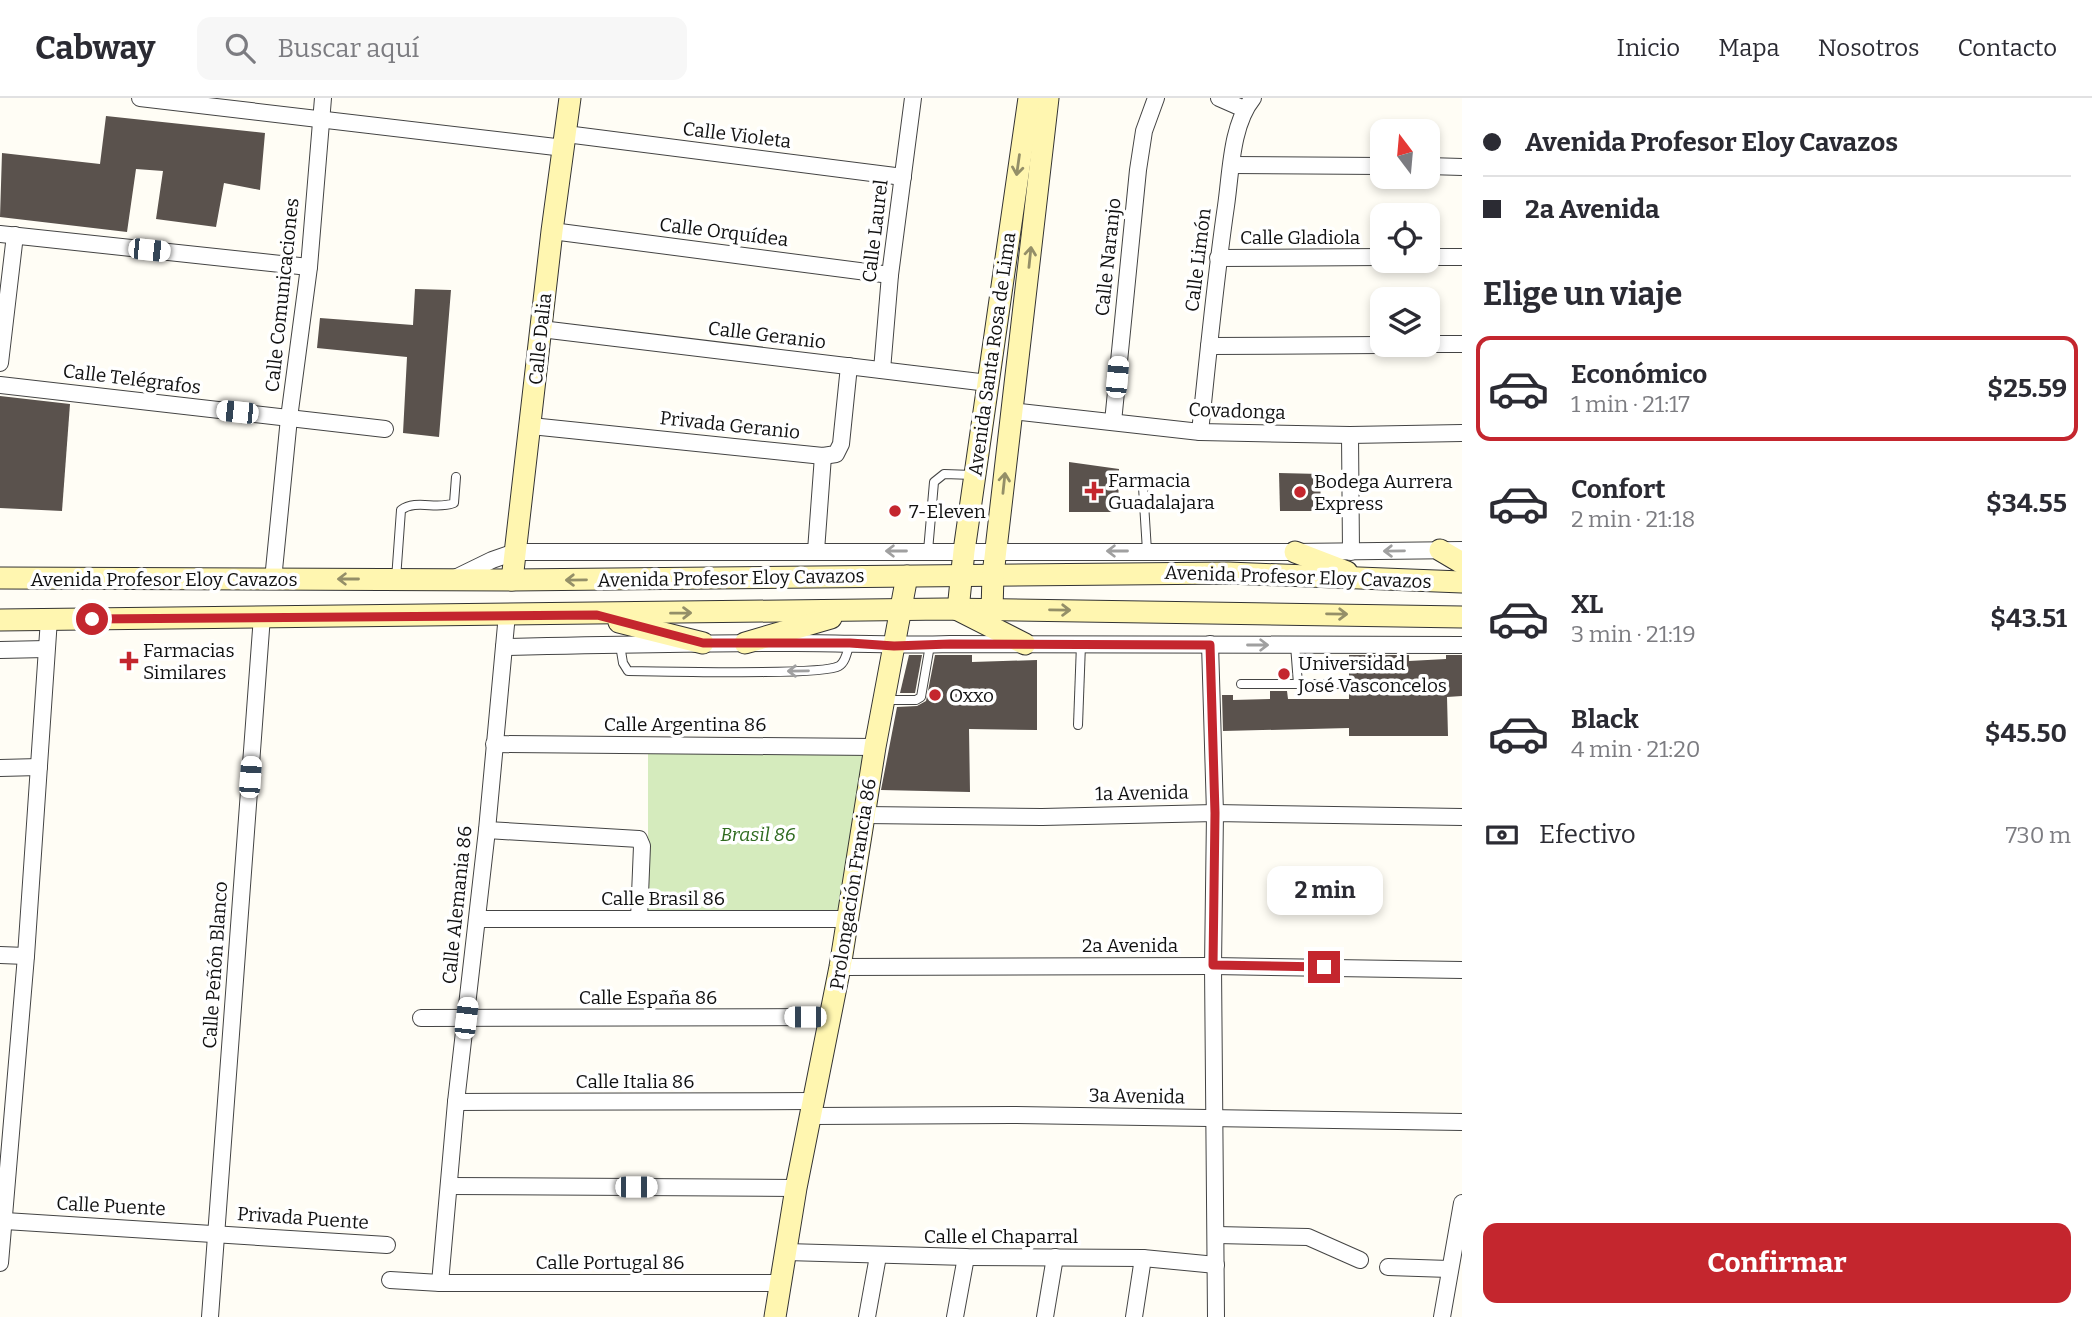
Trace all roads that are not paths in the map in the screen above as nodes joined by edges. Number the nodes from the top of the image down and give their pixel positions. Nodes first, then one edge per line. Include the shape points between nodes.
1 (140, 98) edge
2 (323, 98) edge
3 (570, 98) edge
4 (914, 98) edge
5 (1029, 98) edge
6 (1048, 98) edge
7 (1156, 98) edge
8 (1219, 98) edge
9 (1249, 104) edge
10 (320, 121) junction
11 (565, 141) junction
12 (1232, 165) junction
13 (1370, 166) edge
14 (1440, 166) edge
15 (1462, 167) edge
16 (903, 177) junction
17 (552, 231) junction
18 (8, 234) edge
19 (1370, 257) edge
20 (1440, 257) edge
21 (1462, 257) edge
22 (1218, 258) junction
23 (309, 267) junction
24 (890, 275) junction
25 (541, 329) junction
26 (1440, 344) edge
27 (1462, 344) edge
28 (1370, 345) edge
29 (1209, 346) junction
30 (0, 363) edge
31 (849, 366) junction
32 (882, 370) junction
33 (988, 383) junction
34 (0, 384) edge
35 (1012, 411) junction
36 (289, 418) junction
37 (1113, 422) junction
38 (531, 426) junction
39 (385, 429) dead end
40 (1200, 432) junction
41 (1462, 433) edge
42 (1350, 435) junction
43 (823, 456) junction
44 (976, 475) junction
45 (456, 477) dead end
46 (1143, 488) dead end
47 (1440, 550) junction
48 (1462, 550) edge
49 (816, 551) junction
50 (929, 551) junction
51 (964, 551) junction
52 (996, 551) junction
53 (1147, 551) junction
54 (515, 552) junction
55 (1295, 552) junction
56 (1351, 552) junction
57 (1462, 563) edge
58 (962, 575) junction
59 (993, 575) junction
60 (907, 576) junction
61 (0, 578) edge
62 (1362, 578) junction
63 (396, 579) junction
64 (454, 579) junction
65 (273, 580) junction
66 (512, 580) junction
67 (1462, 582) edge
68 (901, 610) junction
69 (958, 610) junction
70 (992, 610) junction
71 (852, 611) junction
72 (507, 614) junction
73 (597, 615) junction
74 (262, 616) junction
75 (1462, 617) edge
76 (49, 619) junction
77 (0, 620) edge
78 (703, 643) junction
79 (745, 643) junction
80 (850, 643) junction
81 (620, 644) junction
82 (1025, 644) junction
83 (1081, 644) junction
84 (930, 645) junction
85 (1210, 645) junction
86 (1295, 645) junction
87 (1462, 645) edge
88 (894, 646) junction
89 (504, 648) junction
90 (46, 649) junction
91 (0, 650) edge
92 (1241, 684) dead end
93 (1298, 684) junction
94 (1337, 684) dead end
95 (884, 700) junction
96 (1078, 725) dead end
97 (494, 744) junction
98 (875, 747) junction
99 (39, 767) junction
100 (0, 768) edge
101 (1215, 813) junction
102 (864, 815) junction
103 (1462, 817) edge
104 (487, 831) junction
105 (478, 919) junction
106 (639, 919) junction
107 (848, 919) junction
108 (0, 955) edge
109 (26, 956) junction
110 (1213, 965) junction
111 (840, 967) junction
112 (1462, 970) edge
113 (831, 1017) junction
114 (421, 1018) dead end
115 (466, 1018) junction
116 (456, 1102) junction
117 (813, 1109) junction
118 (1213, 1118) junction
119 (1462, 1122) edge
120 (449, 1186) junction
121 (796, 1188) junction
122 (1462, 1203) edge
123 (5, 1221) junction
124 (216, 1234) junction
125 (1217, 1235) junction
126 (387, 1245) dead end
127 (786, 1252) junction
128 (878, 1256) junction
129 (1055, 1257) junction
130 (966, 1258) junction
131 (1143, 1258) junction
132 (1360, 1260) dead end
133 (0, 1263) edge
134 (1216, 1265) junction
135 (1388, 1267) dead end
136 (1449, 1269) junction
137 (390, 1280) dead end
138 (440, 1283) junction
139 (781, 1283) junction
140 (210, 1317) edge
141 (775, 1317) edge
142 (867, 1317) edge
143 (956, 1317) edge
144 (1045, 1317) edge
145 (1133, 1317) edge
146 (1216, 1317) edge
147 (1442, 1317) edge

1 - 10 street, Calle Violeta
2 - 10 street, Calle Comunicaciones
3 - 11 main road, Calle Dalia
4 - 16 street, Calle Laurel
5 -> 33 main road, Avenida Santa Rosa de Lima
35 -> 6 main road, Avenida Santa Rosa de Lima
7 - 37 street, Calle Naranjo via 1144,131
8 - 9 street
9 - 12 street, Calle Limón
10 - 11 street, Calle Violeta
10 - 23 street, Calle Comunicaciones
11 - 16 street, Calle Violeta
11 - 17 main road, Calle Dalia
12 - 13 street
12 - 22 street, Calle Limón
14 - 15 street
16 - 24 street, Calle Laurel
17 - 24 street, Calle Orquídea
17 - 25 main road, Calle Dalia
18 - 23 street
18 - 30 street
19 - 22 street, Calle Gladiola
20 - 21 street
22 - 29 street, Calle Limón
23 - 36 street, Calle Comunicaciones
24 - 32 street, Calle Laurel
25 - 31 street, Calle Geranio
25 - 38 main road, Calle Dalia
26 - 27 street
28 - 29 street
29 - 40 street, Calle Limón
31 - 32 street, Calle Geranio
31 - 43 street, Privada Geranio via 841,444 836,454
32 - 33 street, Calle Geranio
33 - 44 main road, Avenida Santa Rosa de Lima
34 - 36 street, Calle Telégrafos
35 - 37 street, Covadonga
52 -> 35 main road, Avenida Santa Rosa de Lima
36 - 39 street, Calle Telégrafos
36 - 65 street, Calle Comunicaciones
37 - 40 street, Covadonga
38 - 43 street, Privada Geranio
38 - 54 main road, Calle Dalia
40 - 42 street, Covadonga
41 - 42 street, Covadonga
42 - 56 street
43 - 49 street
44 - 50 lane via 944,474 934,482
44 - 51 main road, Avenida Santa Rosa de Lima
45 - 63 lane via 454,503 408,505 401,510
46 - 53 lane
47 - 48 street
47 -> 56 street
47 - 57 main road
50 -> 49 street
49 - 54 street
50 - 51 street
51 - 52 street
51 - 58 main road, Avenida Santa Rosa de Lima
53 -> 52 street
52 - 59 main road, Avenida Santa Rosa de Lima
53 - 55 street
54 - 64 street
54 - 66 main road, Calle Dalia
55 - 56 street
55 - 62 main road
58 - 59 main road, Avenida Profesor Eloy Cavazos
58 - 60 main road, Avenida Profesor Eloy Cavazos
58 - 69 main road, Avenida Santa Rosa de Lima
59 - 62 main road, Avenida Profesor Eloy Cavazos via 1228,573
59 - 70 main road, Avenida Santa Rosa de Lima
60 -> 66 main road, Avenida Profesor Eloy Cavazos
60 - 68 main road, Prolongación Francia 86
61 - 65 main road, Avenida Profesor Eloy Cavazos
62 - 67 main road, Avenida Profesor Eloy Cavazos
63 - 64 main road, Avenida Profesor Eloy Cavazos
63 -> 65 main road, Avenida Profesor Eloy Cavazos
64 - 66 main road, Avenida Profesor Eloy Cavazos
68 - 69 main road, Avenida Profesor Eloy Cavazos
68 - 71 main road, Avenida Profesor Eloy Cavazos
68 - 88 main road, Prolongación Francia 86
69 - 70 main road, Avenida Profesor Eloy Cavazos
69 - 82 main road
70 -> 75 main road, Avenida Profesor Eloy Cavazos
73 -> 71 main road, Avenida Profesor Eloy Cavazos
71 - 79 main road
72 - 73 main road, Avenida Profesor Eloy Cavazos
72 - 74 main road, Avenida Profesor Eloy Cavazos
72 - 89 street, Calle Alemania 86
73 - 78 main road
74 - 76 main road, Avenida Profesor Eloy Cavazos
74 - 124 street, Calle Peñón Blanco
76 - 77 main road, Avenida Profesor Eloy Cavazos
76 - 90 street
78 - 79 street
78 - 81 street
79 - 80 street
80 -> 81 lane via 844,662 836,668 792,671 628,671
80 - 88 street
81 - 89 street
82 - 83 street
82 - 84 street
83 - 85 street
83 - 96 lane
84 - 88 street
84 - 95 lane via 921,697
85 -> 86 street
85 - 101 street
86 - 87 street
86 - 93 lane
88 - 95 main road, Prolongación Francia 86
89 - 97 street, Calle Alemania 86
90 - 91 street
90 - 99 street
92 - 93 lane
93 - 94 lane
95 - 98 main road, Prolongación Francia 86
97 - 98 street, Calle Argentina 86
97 - 104 street, Calle Alemania 86
98 - 102 main road, Prolongación Francia 86
99 - 100 street
99 - 109 street
101 - 102 street, 1a Avenida
101 - 103 street, 1a Avenida
101 - 110 street
102 - 107 main road, Prolongación Francia 86
104 - 105 street, Calle Alemania 86
104 - 106 street via 641,840
105 - 106 street, Calle Brasil 86
105 - 115 street, Calle Alemania 86
106 - 107 street, Calle Brasil 86
107 - 111 main road, Prolongación Francia 86
108 - 109 street
109 - 123 street
110 - 111 street, 2a Avenida
110 - 112 street, 2a Avenida
110 - 118 street
111 - 113 main road, Prolongación Francia 86
113 - 115 street, Calle España 86
113 - 117 main road, Prolongación Francia 86
114 - 115 street, Calle España 86
115 - 116 street, Calle Alemania 86
116 - 117 street, Calle Italia 86
116 - 120 street, Calle Alemania 86
117 - 118 street, 3a Avenida
117 - 121 main road, Prolongación Francia 86
118 - 119 street, 3a Avenida
118 - 125 street
120 - 121 street
120 - 138 street, Calle Alemania 86
121 - 127 main road, Prolongación Francia 86
122 - 136 street
123 - 124 street, Calle Puente
123 - 133 street
124 - 126 street, Privada Puente
124 - 140 street, Calle Peñón Blanco
125 - 132 street via 1308,1237
125 - 134 street
127 - 128 street, Calle el Chaparral
127 - 139 main road, Prolongación Francia 86
128 - 130 street, Calle el Chaparral
128 - 142 street
129 - 130 street, Calle el Chaparral
129 - 131 street, Calle el Chaparral
129 - 144 street
130 - 143 street
131 - 134 street, Calle el Chaparral
131 - 145 street
134 - 146 street
135 - 136 street
136 - 147 street
137 - 138 street, Calle Portugal 86
138 - 139 street, Calle Portugal 86
139 - 141 main road, Prolongación Francia 86

